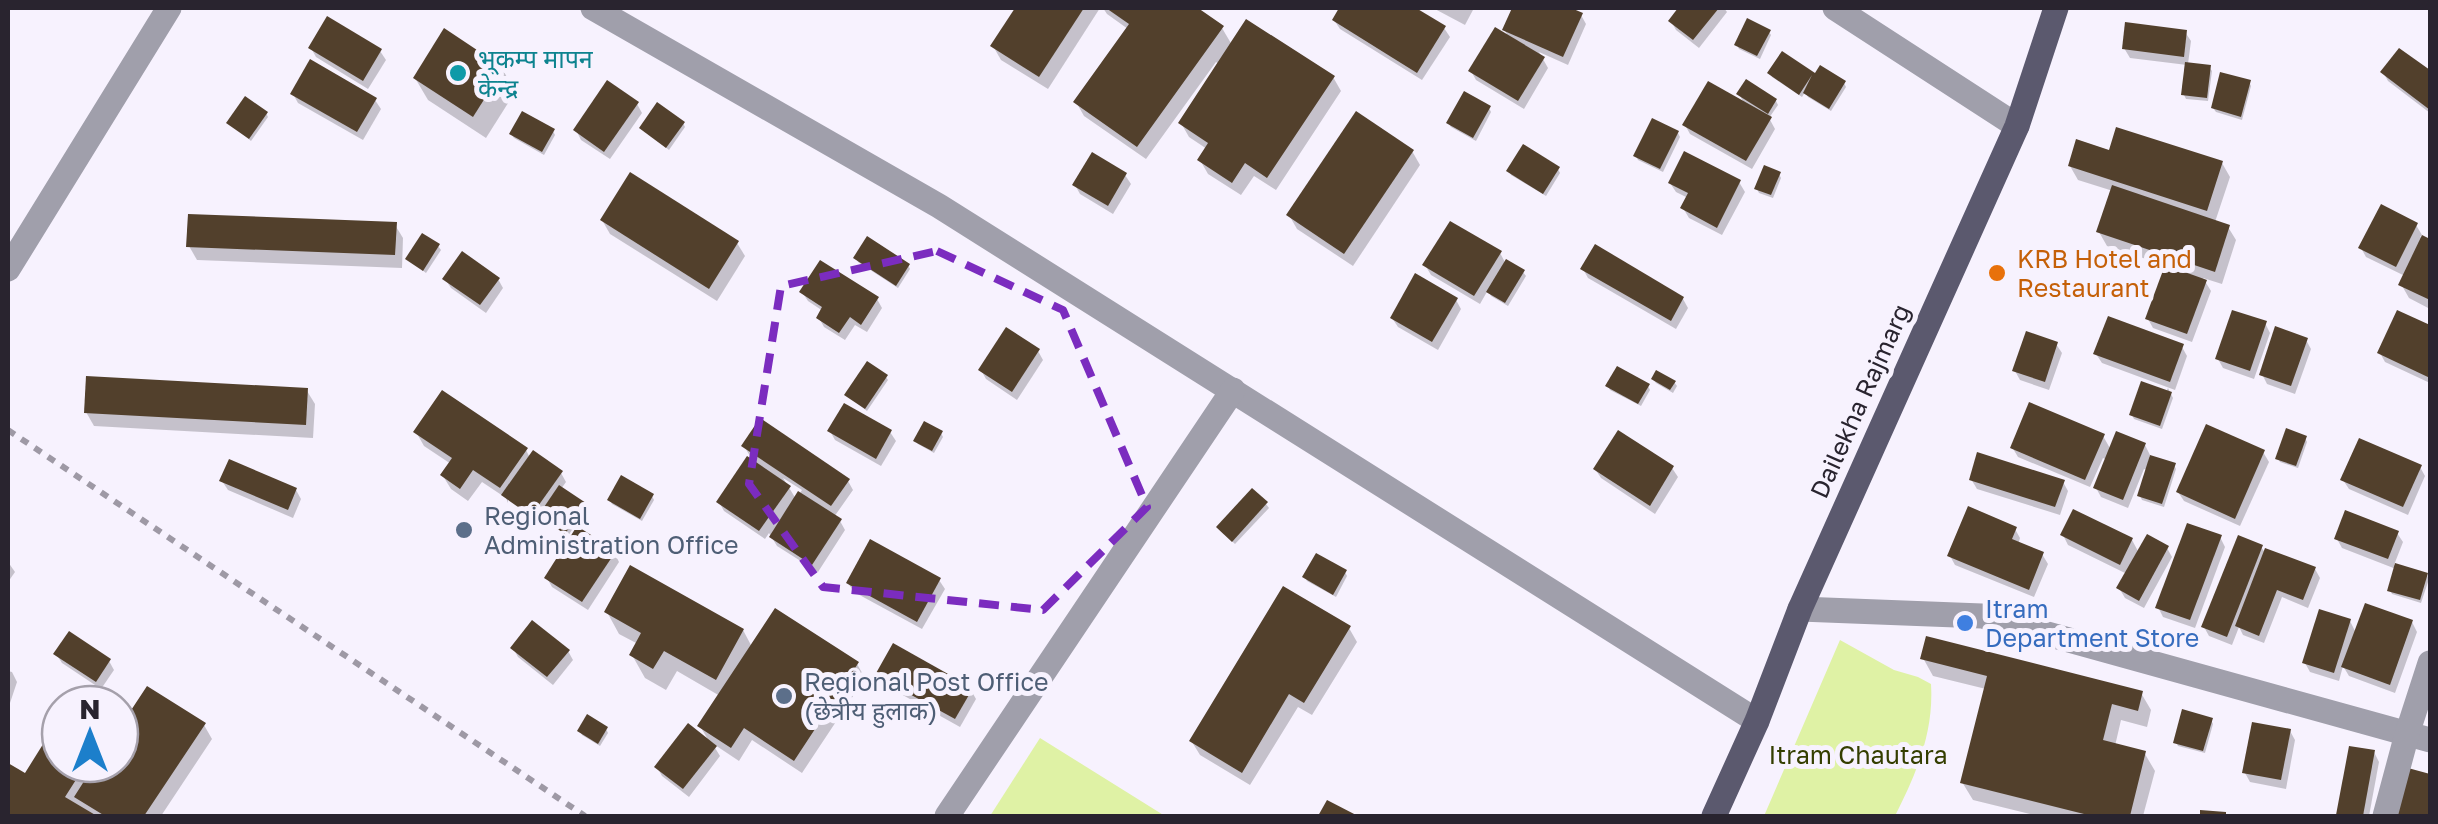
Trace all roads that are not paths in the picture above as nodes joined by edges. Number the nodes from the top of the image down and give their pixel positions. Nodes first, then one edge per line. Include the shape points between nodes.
1 (169, 8) edge
2 (1834, 8) edge
3 (2056, 8) edge
4 (608, 11) edge
5 (2017, 126) junction
6 (8, 269) edge
7 (1234, 390) junction
8 (1800, 609) junction
9 (2430, 663) edge
10 (1757, 720) junction
11 (2419, 737) edge
12 (947, 816) edge
13 (1714, 816) edge
14 (2385, 816) edge

1 - 6 street
2 - 5 street
3 - 5 main road, Dailekha Rajmarg
4 - 7 street
5 - 8 main road, Dailekha Rajmarg
7 - 10 street
7 - 12 street
8 - 10 main road, Dailekha Rajmarg
8 - 11 street via 1982,616
9 - 11 street
10 - 13 main road, Dailekha Rajmarg
11 - 14 street

